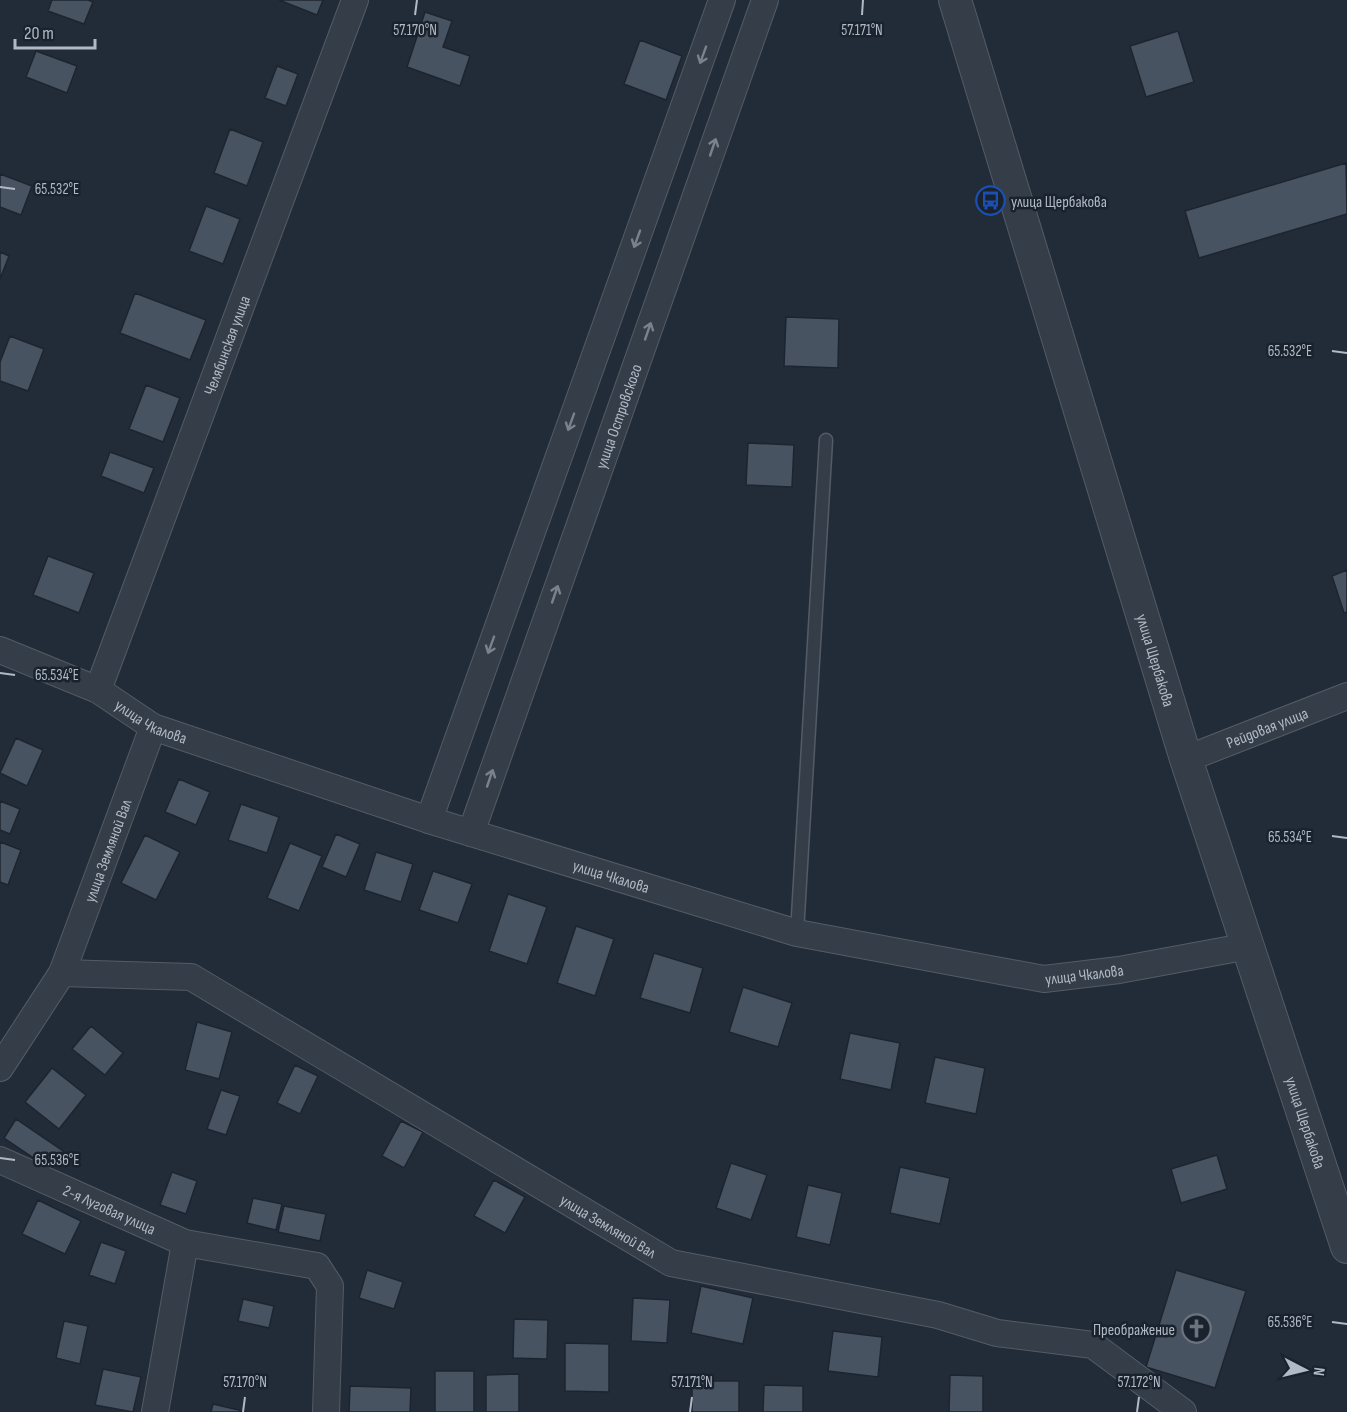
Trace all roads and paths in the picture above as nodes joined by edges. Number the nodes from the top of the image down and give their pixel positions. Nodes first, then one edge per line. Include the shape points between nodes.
1 (355, 0) edge
2 (722, 0) edge
3 (765, 0) edge
4 (955, 0) edge
5 (826, 440) dead end
6 (0, 650) edge
7 (98, 690) junction
8 (1347, 696) edge
9 (153, 727) junction
10 (1186, 759) junction
11 (429, 820) junction
12 (471, 833) junction
13 (797, 933) junction
14 (1250, 946) junction
15 (62, 973) junction
16 (0, 1068) edge
17 (0, 1160) edge
18 (185, 1243) junction
19 (1347, 1247) edge
20 (155, 1412) edge
21 (326, 1412) edge
22 (1183, 1412) edge

1 - 7 street, Челябинская улица
2 -> 11 street
12 -> 3 street, улица Островского
4 - 10 street, улица Щербакова
5 - 13 lane
6 - 7 street, улица Чкалова
7 - 9 street, улица Чкалова
8 - 10 street, Рейдовая улица
9 - 11 street, улица Чкалова
9 - 15 street, улица Земляной Вал
10 - 14 street, улица Щербакова
11 - 12 street, улица Чкалова
12 - 13 street, улица Чкалова
13 - 14 street, улица Чкалова via 1044,979
14 - 19 street, улица Щербакова
15 - 16 street, улица Земляной Вал
15 - 22 street, улица Земляной Вал via 191,977 671,1263 938,1315 997,1333 1093,1345
17 - 18 street, 2-я Луговая улица
18 - 20 street
18 - 21 street, 2-я Луговая улица via 317,1266 330,1286

